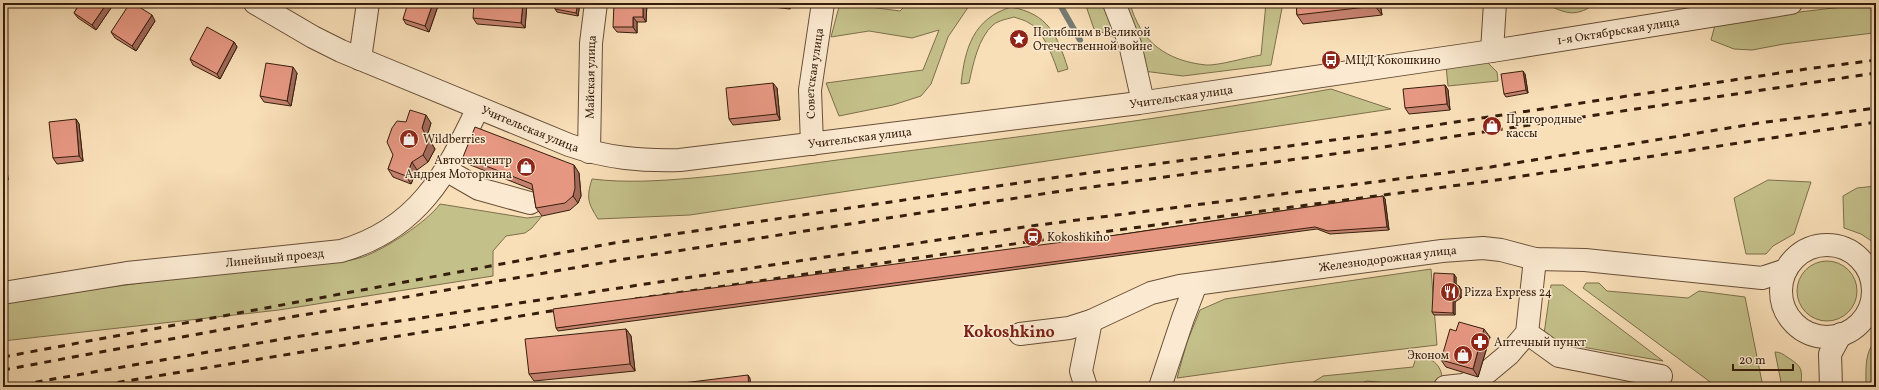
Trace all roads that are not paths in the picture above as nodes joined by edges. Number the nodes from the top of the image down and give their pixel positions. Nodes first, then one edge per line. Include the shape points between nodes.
1 (255, 3) edge
2 (368, 3) edge
3 (596, 3) edge
4 (823, 3) edge
5 (1114, 3) edge
6 (1495, 3) edge
7 (1791, 3) edge
8 (1492, 51) junction
9 (360, 59) junction
10 (1143, 102) junction
11 (478, 108) junction
12 (812, 144) junction
13 (589, 152) junction
14 (446, 170) junction
15 (530, 203) dead end
16 (1535, 259) junction
17 (1786, 270) junction
18 (1871, 270) edge
19 (1762, 278) junction
20 (1196, 284) junction
21 (3, 293) edge
22 (1782, 295) junction
23 (1874, 297) edge
24 (1091, 322) junction
25 (1527, 333) junction
26 (1020, 334) dead end
27 (1813, 334) junction
28 (1841, 334) junction
29 (1830, 354) junction
30 (1661, 376) dead end
31 (1086, 387) edge
32 (1160, 387) edge
33 (1445, 387) edge
34 (1831, 387) edge

1 - 9 street, Учительская улица via 312,37
2 - 9 street
3 - 13 street, Майская улица via 591,43
4 - 12 street, Советская улица via 810,90
5 - 10 street via 1130,44
6 - 8 street
7 - 8 street, 1-я Октябрьская улица
8 - 10 street, Учительская улица
9 - 11 street, Учительская улица
10 - 12 street, Учительская улица
11 - 13 street, Учительская улица
11 - 14 street, Линейный проезд
12 - 13 street, Учительская улица via 680,160 620,159
14 - 15 street via 479,189
14 - 21 street, Линейный проезд via 404,220 375,240 342,251 127,273
16 - 19 street, Железнодорожная улица via 1585,260
16 - 20 street, Железнодорожная улица via 1483,248 1442,251
16 - 25 street
17 - 18 street via 1800,254 1812,247 1827,245 1841,247 1854,253
17 - 19 street, Железнодорожная улица
17 - 22 street via 1783,276
18 - 23 street
19 - 22 street
20 - 24 street, Железнодорожная улица via 1151,293
20 - 32 street
22 - 27 street via 1783,305 1790,318 1800,328
23 - 28 street via 1864,318 1854,328
24 - 26 street, Железнодорожная улица via 1069,328
24 - 31 street via 1082,371
25 - 30 street via 1559,356
25 - 33 street via 1508,354 1479,379 1463,385
27 - 28 street via 1827,337
27 - 29 street
28 - 29 street
29 - 34 street

